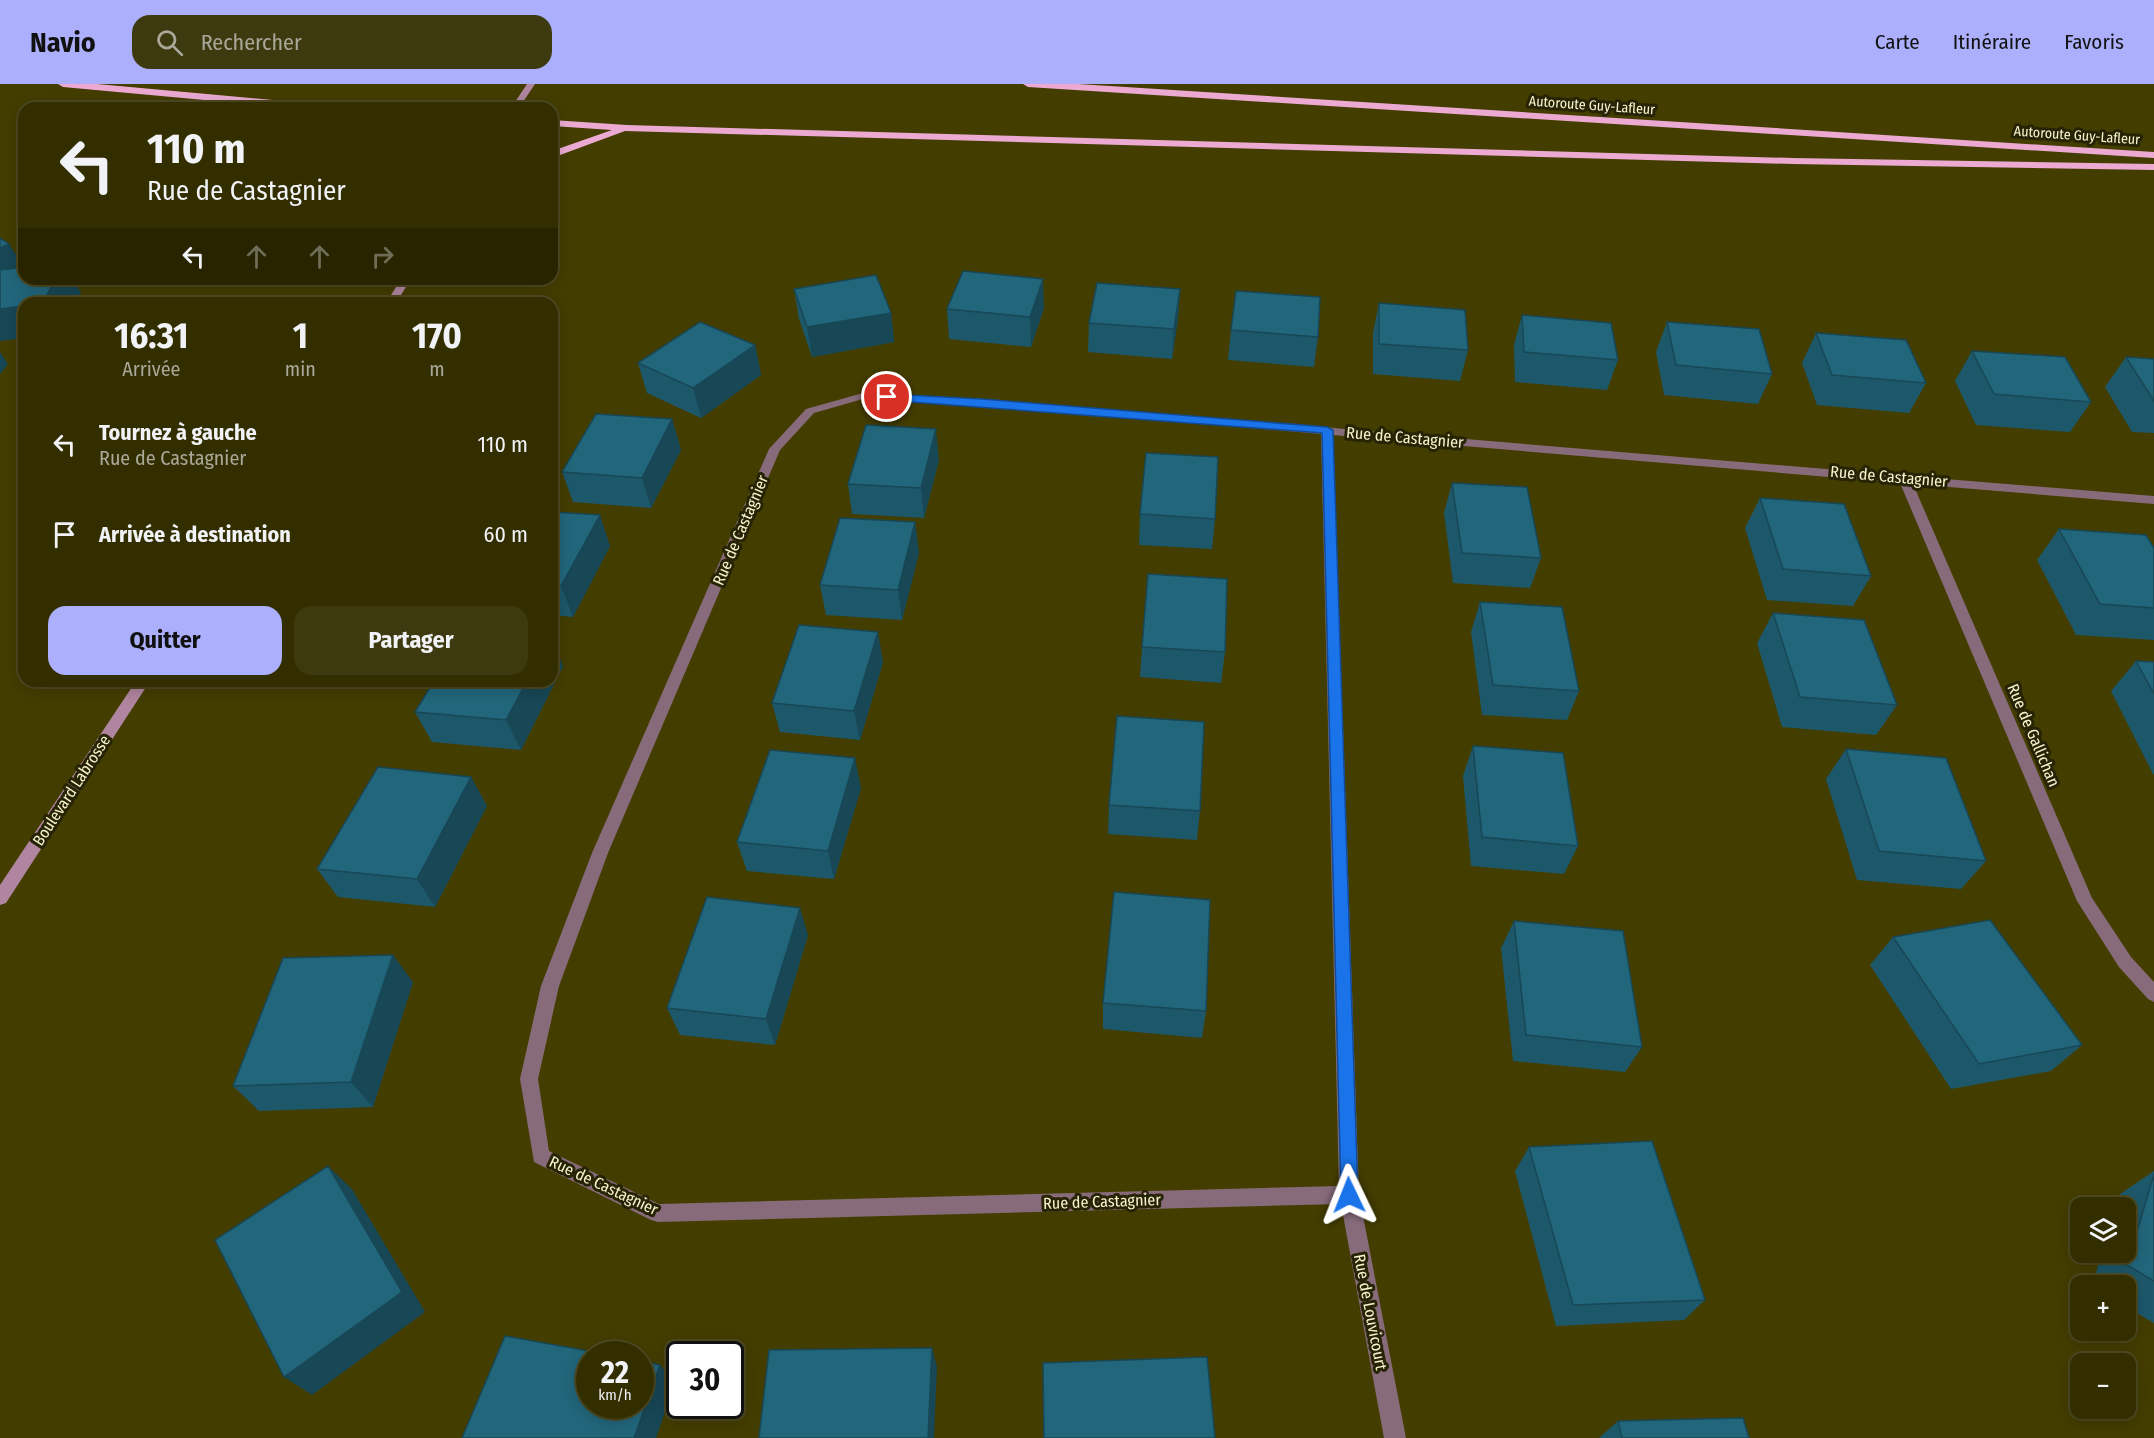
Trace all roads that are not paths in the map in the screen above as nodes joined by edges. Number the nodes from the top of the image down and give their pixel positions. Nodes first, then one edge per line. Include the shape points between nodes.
1 (63, 84) edge
2 (1028, 84) edge
3 (529, 87) edge
4 (261, 102) edge
5 (519, 102) edge
6 (558, 123) edge
7 (627, 128) junction
8 (558, 153) edge
9 (2154, 155) edge
10 (2154, 167) edge
11 (1327, 430) junction
12 (1904, 477) junction
13 (2154, 500) edge
14 (139, 687) edge
15 (0, 898) edge
16 (2154, 994) edge
17 (1349, 1195) junction
18 (1395, 1438) edge

1 - 4 highway
2 - 9 highway, Autoroute Guy-Lafleur
3 - 5 main road
6 - 7 highway
7 - 8 highway
7 - 10 highway via 1805,162
11 - 12 street, Rue de Castagnier
11 - 17 street, Rue de Louvicourt
11 - 17 street, Rue de Castagnier via 863,396 810,411 775,449 600,853 550,986 529,1079 541,1156 658,1214
12 - 13 street, Rue de Castagnier
12 - 16 street, Rue de Gallichan via 2085,901 2125,962
14 - 15 main road, Boulevard Labrosse
17 - 18 street, Rue de Louvicourt

